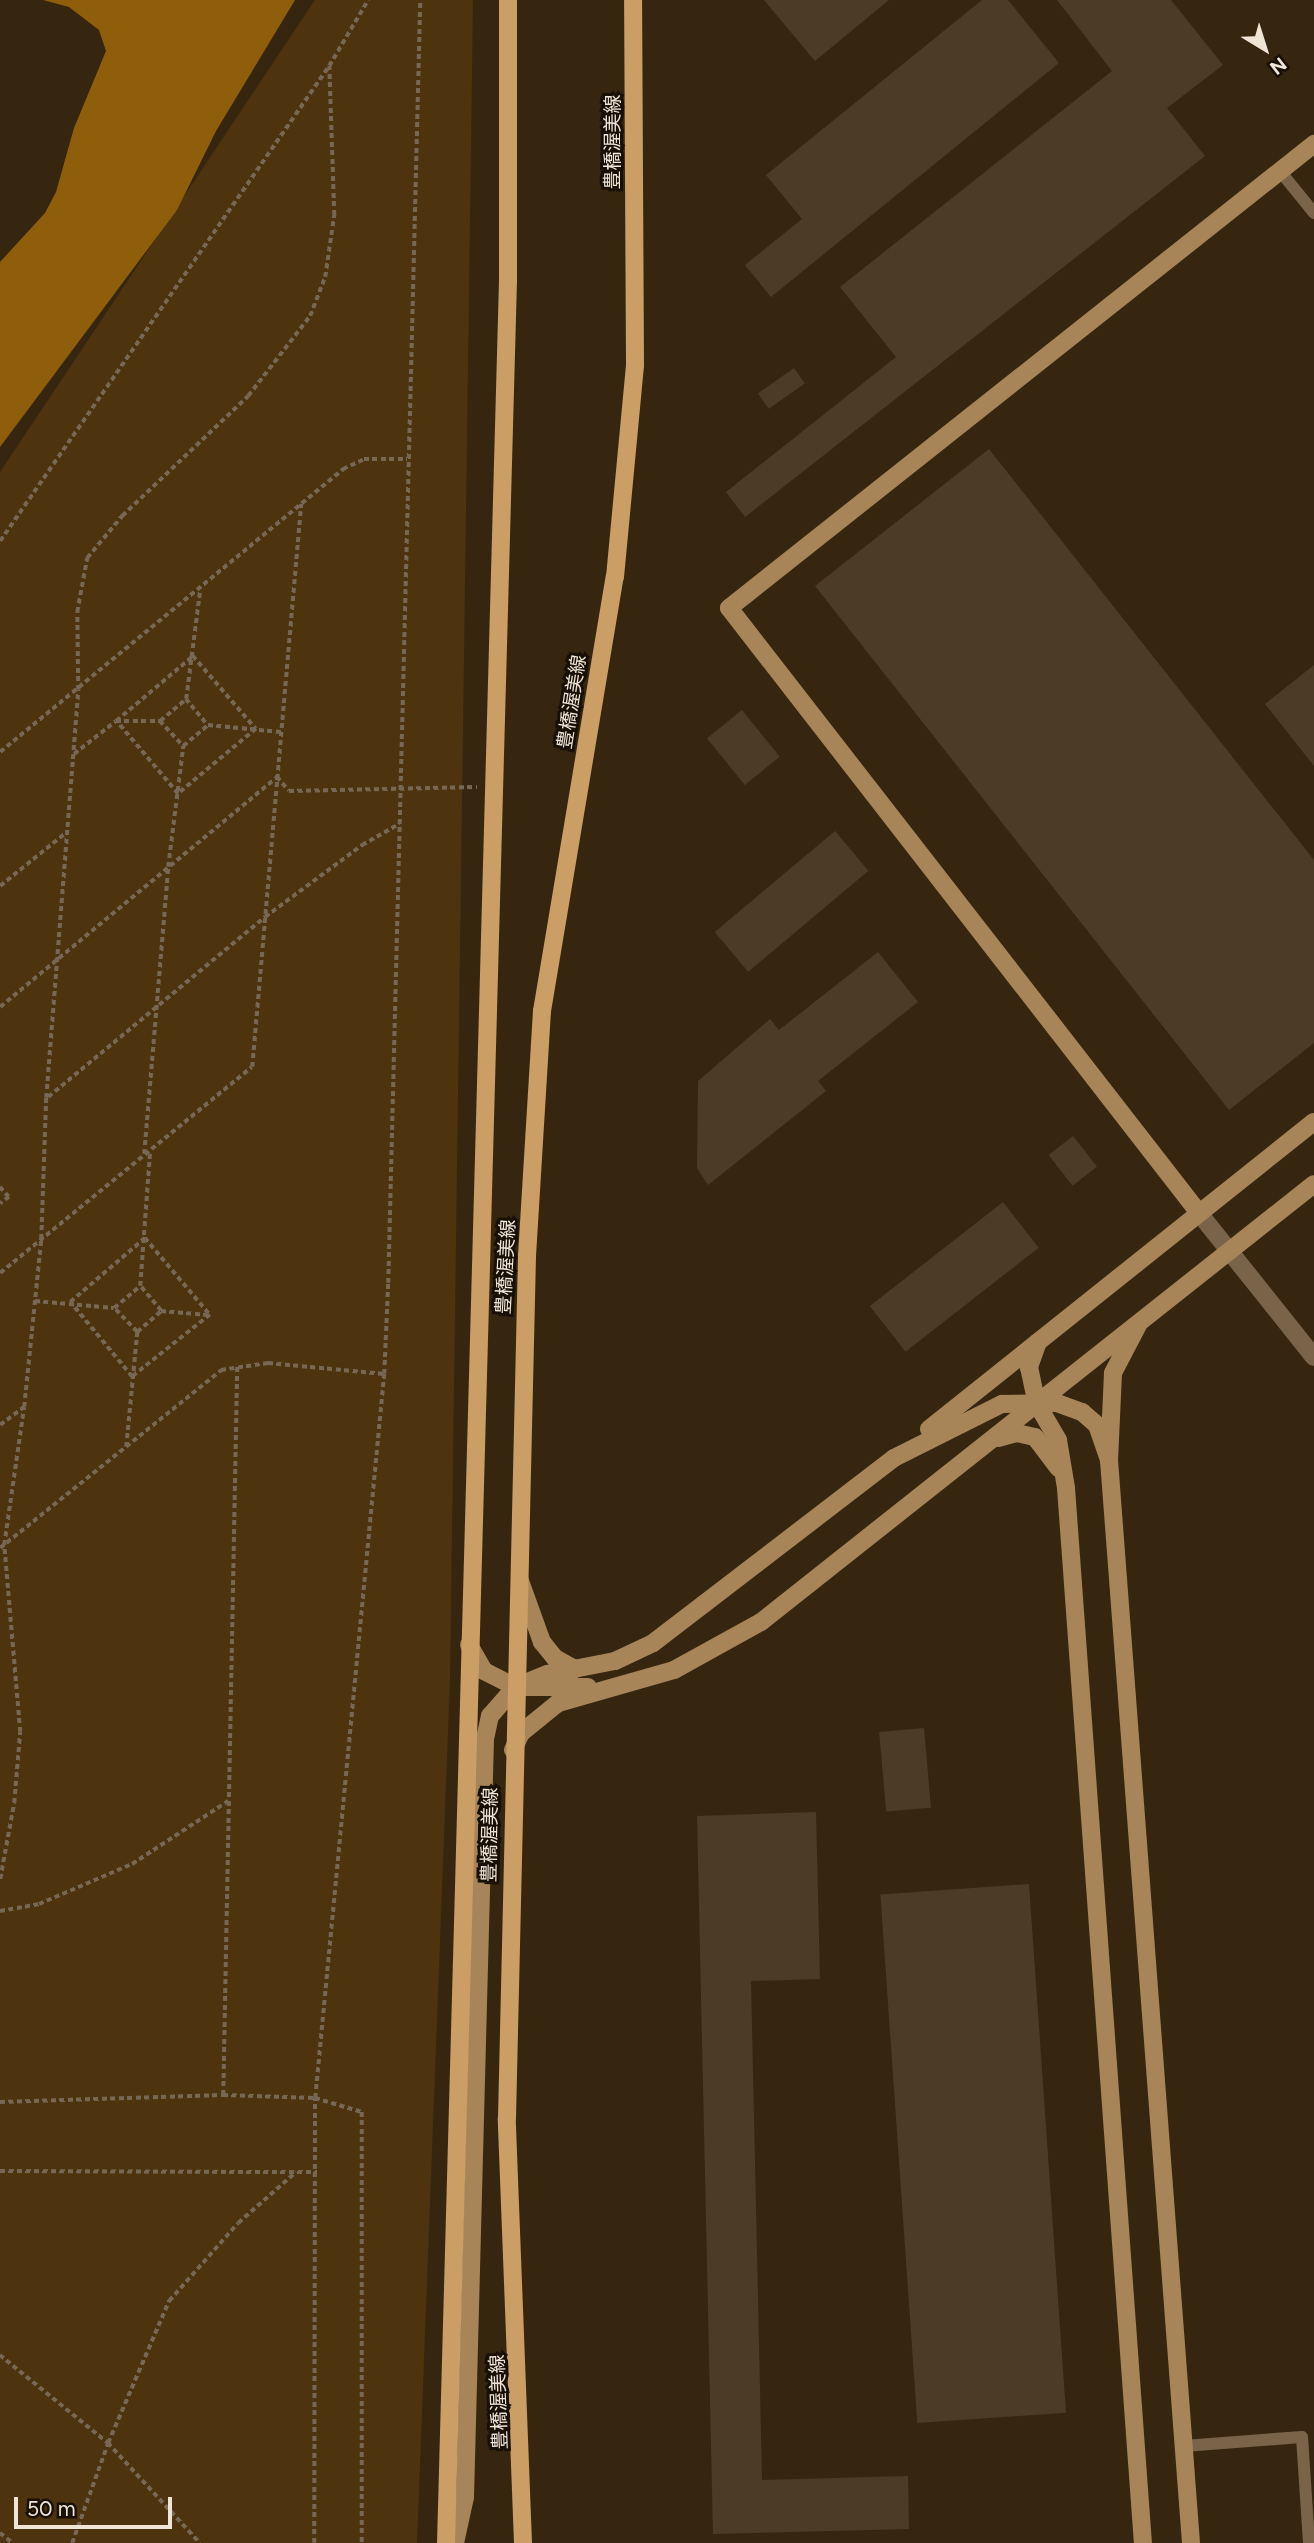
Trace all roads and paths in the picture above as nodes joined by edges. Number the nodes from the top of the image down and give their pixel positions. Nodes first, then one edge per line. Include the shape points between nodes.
1 (368, 0) edge
2 (420, 0) edge
3 (508, 0) edge
4 (634, 0) edge
5 (330, 66) junction
6 (1314, 144) edge
7 (1280, 171) junction
8 (1314, 213) edge
9 (407, 459) junction
10 (301, 504) junction
11 (0, 541) edge
12 (201, 587) junction
13 (193, 656) junction
14 (78, 690) junction
15 (186, 699) junction
16 (116, 721) junction
17 (160, 721) junction
18 (208, 725) junction
19 (256, 729) junction
20 (281, 732) junction
21 (183, 746) junction
22 (0, 752) edge
23 (73, 755) junction
24 (277, 777) junction
25 (493, 787) junction
26 (397, 790) junction
27 (178, 794) junction
28 (399, 824) junction
29 (68, 831) junction
30 (168, 867) junction
31 (0, 886) edge
32 (265, 917) junction
33 (59, 957) junction
34 (158, 1006) junction
35 (0, 1007) edge
36 (46, 1098) junction
37 (1314, 1122) edge
38 (150, 1150) junction
39 (144, 1155) junction
40 (1314, 1184) edge
41 (0, 1187) edge
42 (0, 1196) edge
43 (9, 1197) junction
44 (0, 1204) edge
45 (1199, 1213) junction
46 (145, 1238) junction
47 (41, 1239) junction
48 (1229, 1251) junction
49 (0, 1273) edge
50 (140, 1286) junction
51 (35, 1301) junction
52 (70, 1302) junction
53 (114, 1308) junction
54 (161, 1311) junction
55 (210, 1315) junction
56 (1139, 1323) junction
57 (136, 1332) junction
58 (1038, 1342) junction
59 (1314, 1357) edge
60 (237, 1364) junction
61 (384, 1374) junction
62 (132, 1377) junction
63 (1037, 1404) junction
64 (24, 1407) junction
65 (0, 1425) edge
66 (991, 1440) junction
67 (126, 1448) junction
68 (894, 1458) junction
69 (1109, 1460) junction
70 (1066, 1488) junction
71 (2, 1547) edge
72 (517, 1573) junction
73 (469, 1645) junction
74 (575, 1669) junction
75 (619, 1686) junction
76 (515, 1687) junction
77 (512, 1754) junction
78 (228, 1801) junction
79 (0, 1879) edge
80 (0, 1911) edge
81 (223, 2095) junction
82 (315, 2098) junction
83 (0, 2102) edge
84 (0, 2171) edge
85 (296, 2172) junction
86 (317, 2172) junction
87 (0, 2355) edge
88 (108, 2442) junction
89 (1184, 2446) junction
90 (0, 2533) edge
91 (13, 2543) edge
92 (72, 2543) edge
93 (200, 2543) edge
94 (314, 2543) edge
95 (362, 2543) edge
96 (446, 2543) edge
97 (455, 2543) edge
98 (523, 2543) edge
99 (1143, 2543) edge
100 (1191, 2543) edge
101 (1309, 2543) edge

1 - 5 path
2 - 9 path
3 - 25 main road, 豊橋渥美線 via 508,281
4 - 72 main road, 豊橋渥美線 via 635,365 615,577 542,1011 527,1256
5 - 11 path
5 - 14 path via 334,215 325,277 310,316 248,396 122,516 87,558 77,612
6 - 7 street
7 - 8 lane
7 - 45 street via 729,608
9 - 10 path via 364,459 343,469
9 - 26 path
10 - 12 path
10 - 20 path
12 - 13 path
12 - 14 path
13 - 15 path
13 - 16 path
13 - 19 path
14 - 22 path
14 - 23 path
15 - 17 path
15 - 18 path
16 - 17 path
16 - 23 path
16 - 27 path
17 - 21 path
18 - 19 path
18 - 21 path
19 - 20 path
19 - 27 path
20 - 24 path
21 - 27 path
23 - 29 path
24 - 26 path via 289,791
24 - 30 path
24 - 32 path
25 - 26 path
25 - 73 main road, 豊橋渥美線
26 - 28 path
27 - 30 path
28 - 32 path
28 - 61 path
29 - 31 path
29 - 33 path
30 - 33 path
30 - 34 path
32 - 34 path
32 - 38 path via 252,1067
33 - 35 path
33 - 36 path
34 - 36 path
34 - 39 path
36 - 47 path
37 - 45 street
38 - 39 path
38 - 46 path
39 - 47 path
40 - 48 street
41 - 43 path
42 - 43 path
43 - 44 path
45 - 48 street
45 - 58 street
46 - 50 path
46 - 52 path
46 - 55 path
47 - 49 path
47 - 51 path
48 - 56 street
48 - 59 street
50 - 53 path
50 - 54 path
51 - 52 path
51 - 64 path
52 - 53 path
52 - 62 path
53 - 57 path
54 - 55 path
54 - 57 path
55 - 62 path
56 - 63 street
56 - 69 street via 1113,1373
57 - 62 path
58 - 63 street via 1029,1367
58 - 68 street
60 - 61 path
60 - 67 path via 221,1370
60 - 78 path
61 - 82 path
62 - 67 path
63 - 66 street
63 - 68 street via 1002,1404
63 - 69 street via 1057,1404 1082,1412 1097,1425
63 - 70 street via 1058,1440
64 - 65 path
64 - 71 path
66 - 70 street via 1017,1433 1035,1437 1054,1458
66 - 75 street via 732,1642 674,1670
67 - 71 path
68 - 74 street via 653,1643 615,1661
69 - 89 street
70 - 99 street
71 - 79 path via 20,1732 14,1803
72 - 74 street via 542,1642 555,1658
72 - 76 main road, 豊橋渥美線
73 - 76 street via 484,1671
73 - 96 main road, 豊橋渥美線
74 - 76 street
75 - 76 street
75 - 77 street via 558,1703 521,1733
76 - 77 main road, 豊橋渥美線
76 - 97 street via 490,1716 485,1739 466,2497
77 - 98 main road, 豊橋渥美線 via 507,2118
78 - 80 path via 132,1864 39,1904
78 - 81 path
81 - 82 path
81 - 83 path
82 - 86 path
82 - 95 path via 362,2112
84 - 85 path
85 - 86 path
85 - 88 path via 238,2223 169,2301
86 - 94 path
87 - 88 path
88 - 92 path
88 - 93 path
89 - 100 street
89 - 101 lane via 1302,2437
90 - 91 path

